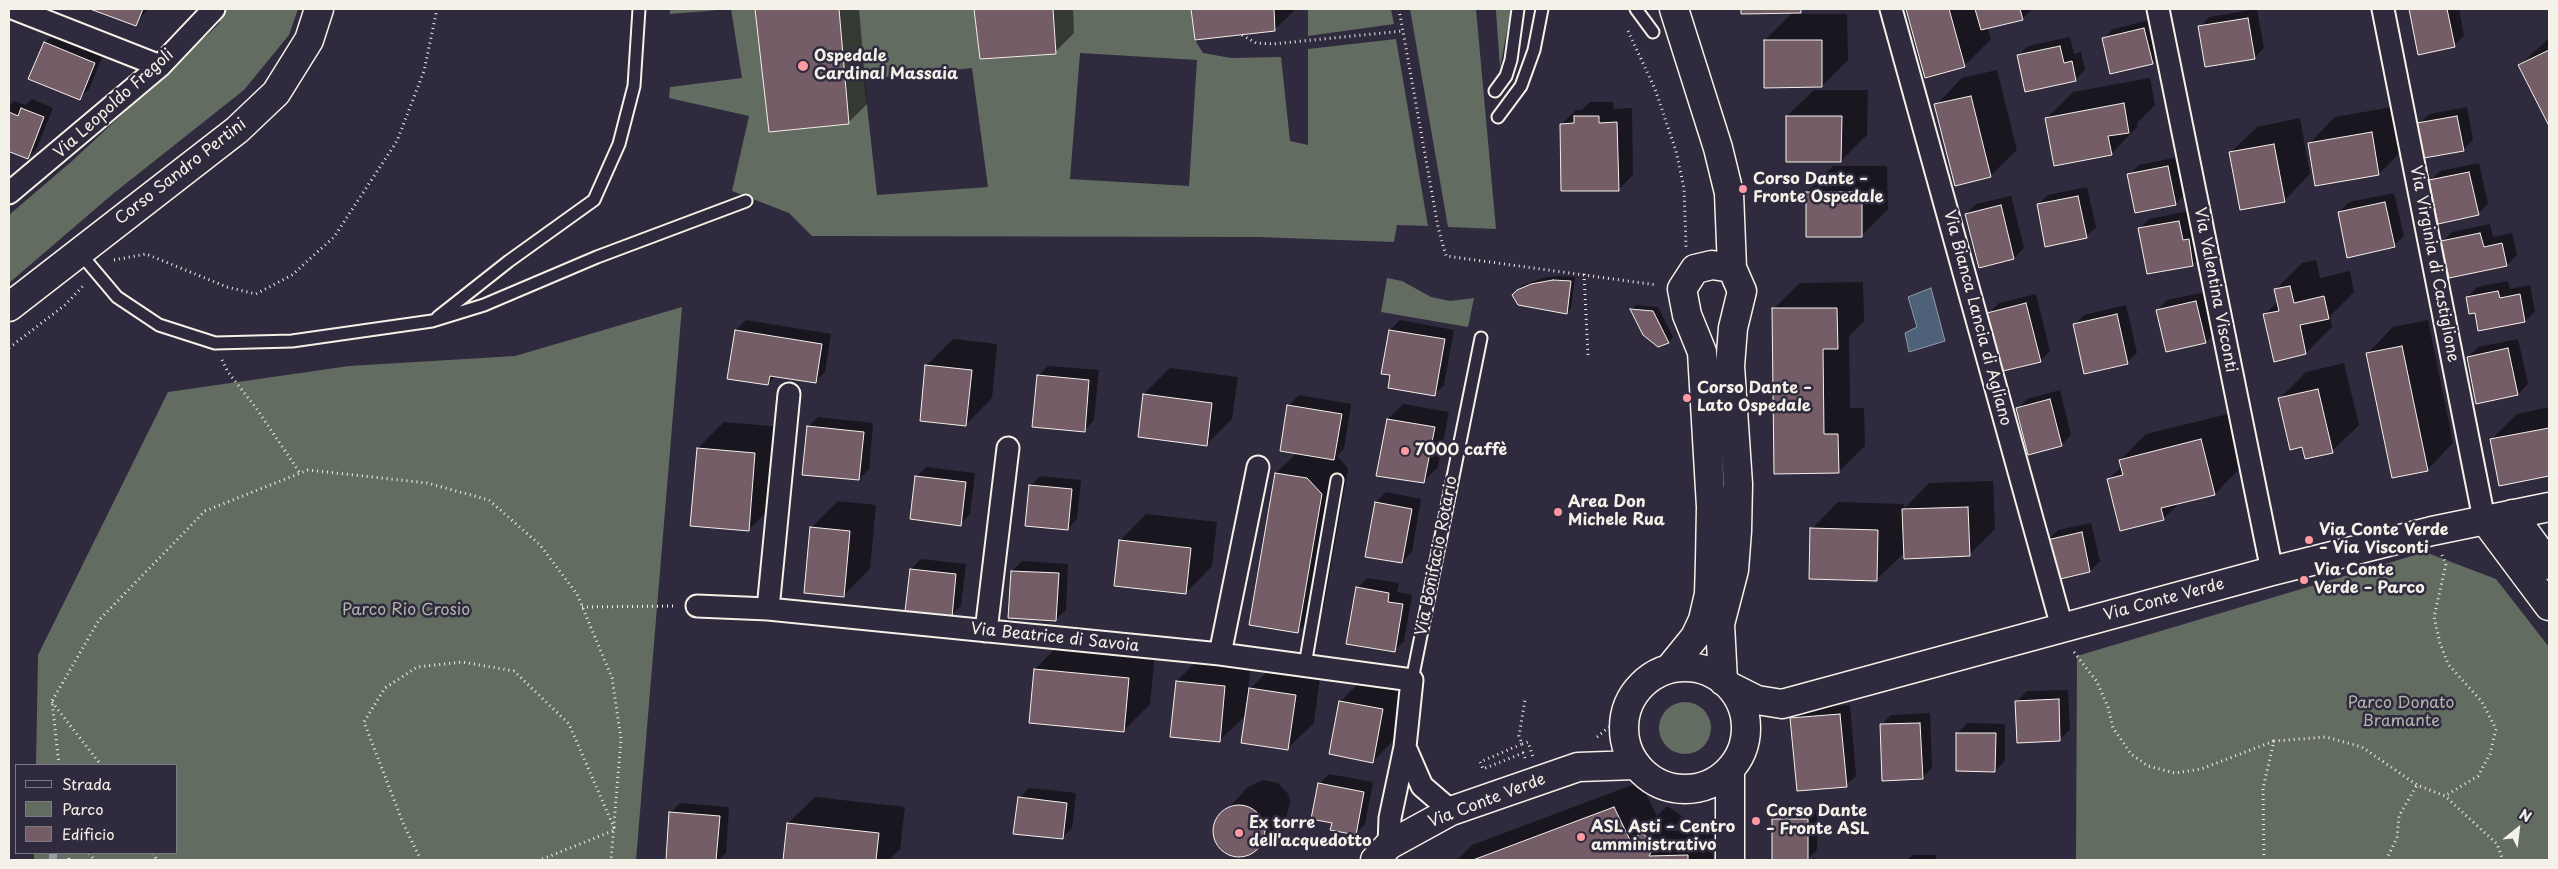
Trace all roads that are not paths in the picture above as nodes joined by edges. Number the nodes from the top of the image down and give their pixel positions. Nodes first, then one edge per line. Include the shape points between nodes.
1 (15, 9) edge
2 (214, 9) edge
3 (319, 9) edge
4 (639, 9) edge
5 (1518, 9) edge
6 (1542, 9) edge
7 (1636, 9) edge
8 (1674, 9) edge
9 (1892, 9) edge
10 (2158, 9) edge
11 (2383, 9) edge
12 (1653, 32) dead end
13 (160, 66) junction
14 (1495, 91) dead end
15 (1498, 117) dead end
16 (10, 191) edge
17 (746, 201) dead end
18 (79, 252) junction
19 (1732, 268) junction
20 (9, 307) edge
21 (432, 321) junction
22 (1481, 338) dead end
23 (789, 394) dead end
24 (1008, 448) dead end
25 (1258, 467) dead end
26 (1337, 480) dead end
27 (2549, 507) edge
28 (2512, 514) junction
29 (2484, 519) junction
30 (2549, 565) edge
31 (2272, 571) junction
32 (697, 606) road end
33 (2549, 606) edge
34 (768, 609) junction
35 (2062, 627) junction
36 (986, 631) junction
37 (1220, 654) junction
38 (1304, 664) junction
39 (1669, 669) junction
40 (1412, 680) junction
41 (1727, 684) junction
42 (1782, 704) junction
43 (1746, 730) junction
44 (1605, 738) junction
45 (1405, 747) junction
46 (1635, 765) junction
47 (1578, 767) junction
48 (1730, 769) junction
49 (1695, 788) junction
50 (1452, 811) junction
51 (1730, 826) junction
52 (1382, 853) edge
53 (1730, 860) edge

1 - 13 street
2 - 13 street, Via Leopoldo Fregoli
3 - 18 street, Corso Sandro Pertini via 309,40 276,93 237,130
4 - 21 lane via 634,86 619,144 594,200
5 - 14 lane via 1511,60 1506,76
6 - 15 lane via 1534,50 1521,86
7 - 12 lane
8 - 19 street via 1704,99 1726,184
9 - 35 street, Via Bianca Lancia di Agliano
10 - 31 street, Via Valentina Visconti
11 - 29 street, Via Virginia di Castiglione
13 - 16 street, Via Leopoldo Fregoli
17 - 21 lane via 597,257 484,305
18 - 20 street, Corso Sandro Pertini
18 - 21 lane via 117,297 159,325 215,343 292,341
19 - 39 street via 1712,265 1695,269 1666,284 1687,315 1702,352 1711,506 1709,594 1695,637
19 - 41 street via 1742,292 1733,328 1730,366 1736,429 1738,521 1734,570 1720,624
22 - 40 lane, Via Bonifacio Rotario
23 - 34 street
24 - 36 street
25 - 37 street
26 - 38 lane
27 - 28 street, Via Conte Verde
28 - 29 street, Via Conte Verde
28 - 30 street
29 - 31 street, Via Conte Verde
29 - 33 street
31 - 35 street, Via Conte Verde
32 - 34 street, Via Beatrice di Savoia
34 - 36 street, Via Beatrice di Savoia
35 - 42 street, Via Conte Verde
36 - 37 street, Via Beatrice di Savoia
37 - 38 street, Via Beatrice di Savoia
38 - 40 street, Via Beatrice di Savoia
39 - 41 street via 1688,667 1706,671
39 - 44 street via 1651,677 1636,691
40 - 45 street, Via Bonifacio Rotario
41 - 42 street, Via Conte Verde via 1757,700
41 - 43 street via 1739,700
42 - 43 street, Via Conte Verde
43 - 48 street via 1742,751
44 - 46 street via 1626,747
44 - 47 street, Via Conte Verde
45 - 50 street, Via Bonifacio Rotario via 1422,786
45 - 52 street, Via Bonifacio Rotario
46 - 47 street, Via Conte Verde
46 - 49 street via 1662,785 1678,789
47 - 50 street, Via Conte Verde
48 - 49 street via 1720,778
48 - 51 street
49 - 51 street
50 - 52 street, Via Conte Verde
51 - 53 street

